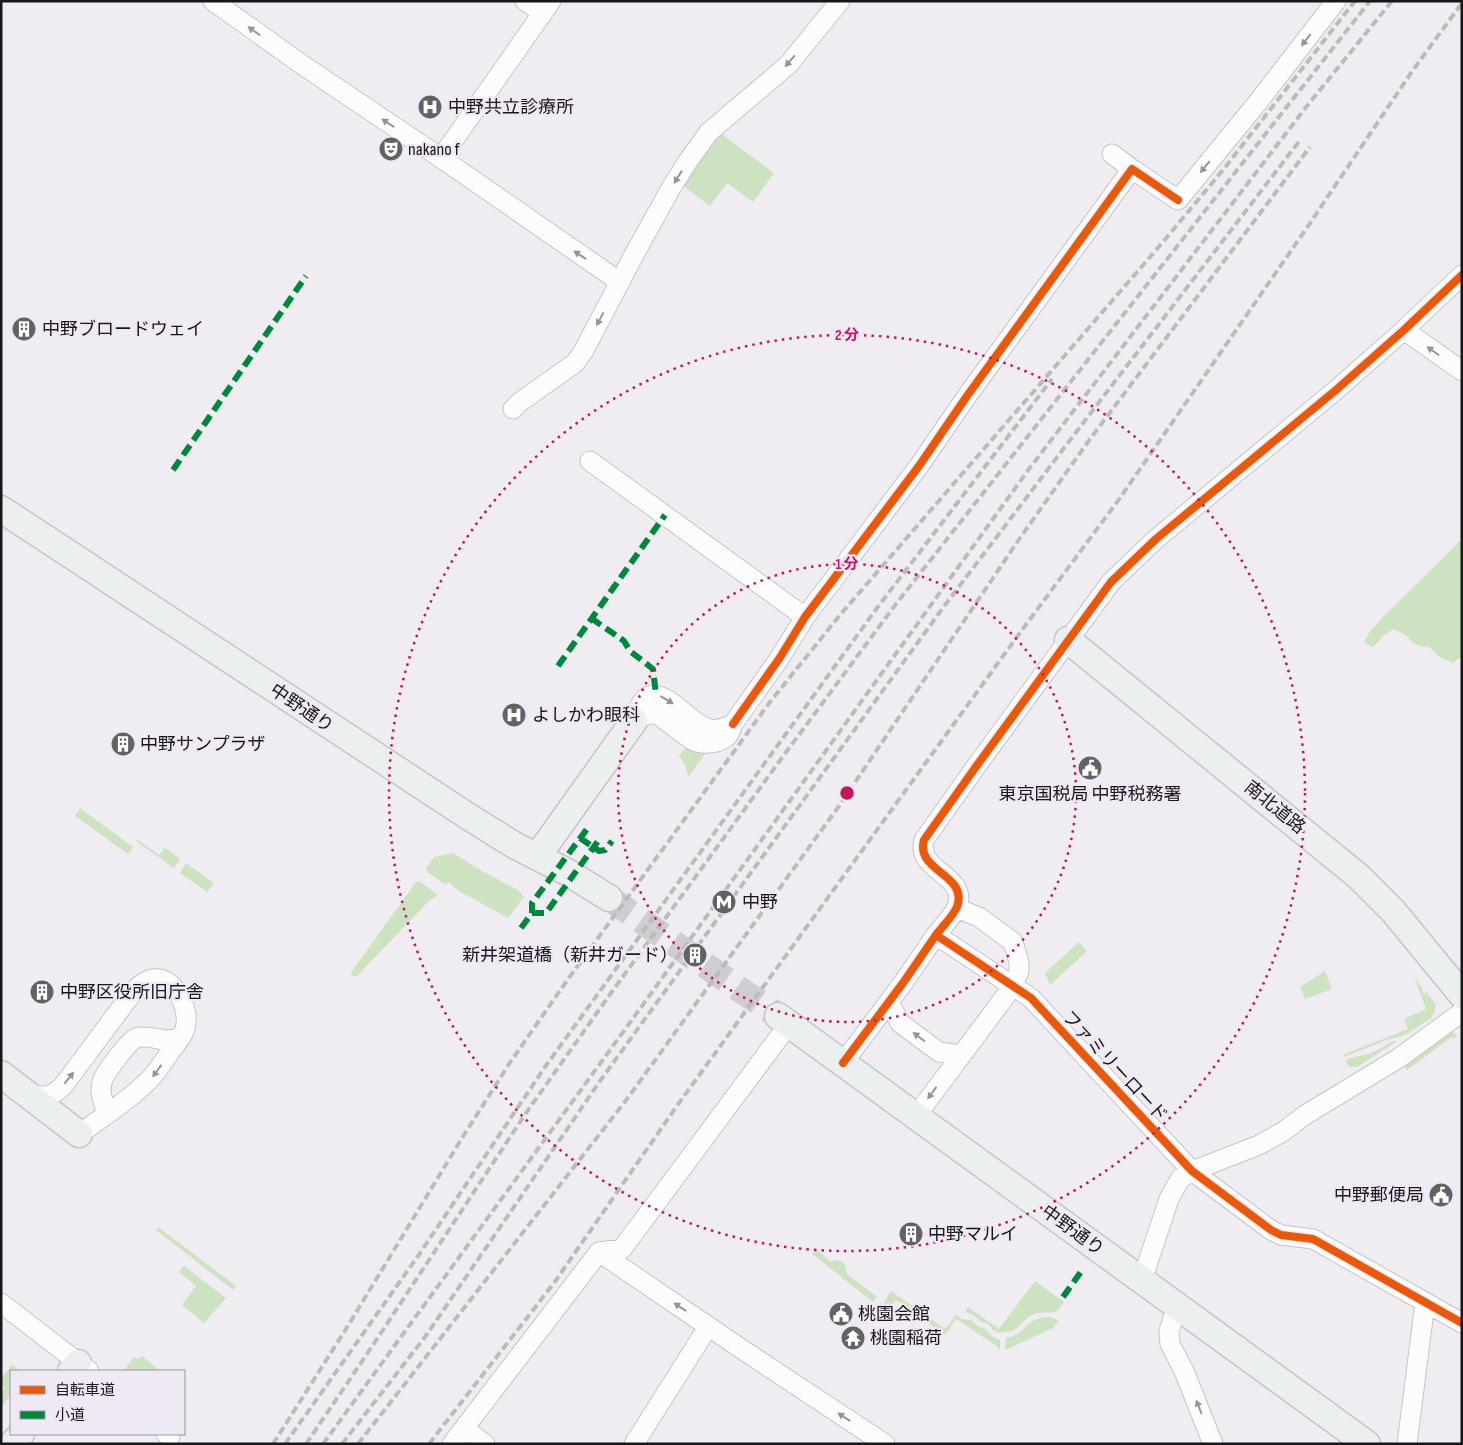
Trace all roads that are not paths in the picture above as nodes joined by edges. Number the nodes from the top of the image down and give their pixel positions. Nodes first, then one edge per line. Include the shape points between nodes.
1 (213, 1) edge
2 (526, 1) edge
3 (840, 1) edge
4 (1336, 1) edge
5 (547, 7) edge
6 (1112, 154) dead end
7 (441, 158) junction
8 (1132, 168) junction
9 (1462, 275) edge
10 (620, 282) junction
11 (1404, 330) junction
12 (1462, 371) edge
13 (513, 409) dead end
14 (590, 461) dead end
15 (2, 512) edge
16 (805, 617) junction
17 (1068, 640) junction
18 (634, 721) joint
19 (537, 857) junction
20 (609, 898) tunnel mouth
21 (956, 908) junction
22 (936, 935) junction
23 (1013, 986) junction
24 (1462, 995) edge
25 (889, 1002) junction
26 (1462, 1012) edge
27 (784, 1019) joint
28 (182, 1036) junction
29 (961, 1055) junction
30 (843, 1062) junction
31 (10, 1085) edge
32 (107, 1114) junction
33 (916, 1116) junction
34 (79, 1134) joint
35 (1192, 1171) junction
36 (599, 1252) junction
37 (1142, 1280) junction
38 (1, 1303) edge
39 (1425, 1303) junction
40 (1177, 1306) junction
41 (1462, 1323) edge
42 (708, 1327) junction
43 (79, 1368) edge
44 (458, 1436) edge
45 (485, 1444) edge
46 (634, 1444) edge
47 (885, 1444) edge
48 (1213, 1444) edge
49 (1367, 1444) edge
50 (1407, 1444) edge

7 -> 1 street
2 - 5 street
3 -> 10 street via 788,65 709,132 671,188
4 -> 8 street via 1178,200
5 - 7 street
6 - 8 street
10 -> 7 street
8 - 16 street via 919,466
9 - 11 street
10 -> 13 street via 575,363
12 -> 11 street
11 - 17 street via 1156,539 1110,582
14 - 16 street
15 - 19 main road, 中野通り via 473,820
16 - 18 street via 724,739 697,743 657,714 644,715
17 - 21 street via 924,840 922,846 926,860 952,881 958,892
17 - 24 main road, 南北道路 via 1358,876 1394,912
18 - 19 main road
19 - 20 main road, 中野通り
21 - 22 street
21 - 23 street via 978,918 1013,942 1019,962
22 - 23 street, ファミリーロード
22 - 25 street
23 - 29 street
23 - 35 street, ファミリーロード via 1031,998
29 -> 25 street via 939,1052 900,1023
25 - 30 street
26 - 35 street via 1399,1058 1262,1144
27 - 30 main road, 中野通り
27 - 36 street via 622,1249
31 -> 28 street via 39,1096 55,1094 133,992 153,978 164,981 181,996 186,1013
28 -> 32 street via 149,1080
28 - 32 street via 175,1040 136,1038 128,1044 104,1078 101,1091
29 -> 33 street
30 - 33 main road, 中野通り
31 - 34 main road
32 - 34 street
33 - 37 main road, 中野通り
35 - 37 street via 1180,1179 1169,1199
35 - 39 street, ファミリーロード via 1271,1230 1281,1235 1313,1239
42 -> 36 street
36 - 44 street
37 - 40 main road, 中野通り
38 - 43 street
39 - 41 street, ファミリーロード
39 - 50 street
48 -> 40 street via 1184,1370 1170,1344 1170,1323
40 - 49 main road, 中野通り
42 - 46 street
47 -> 42 street
44 - 45 street

